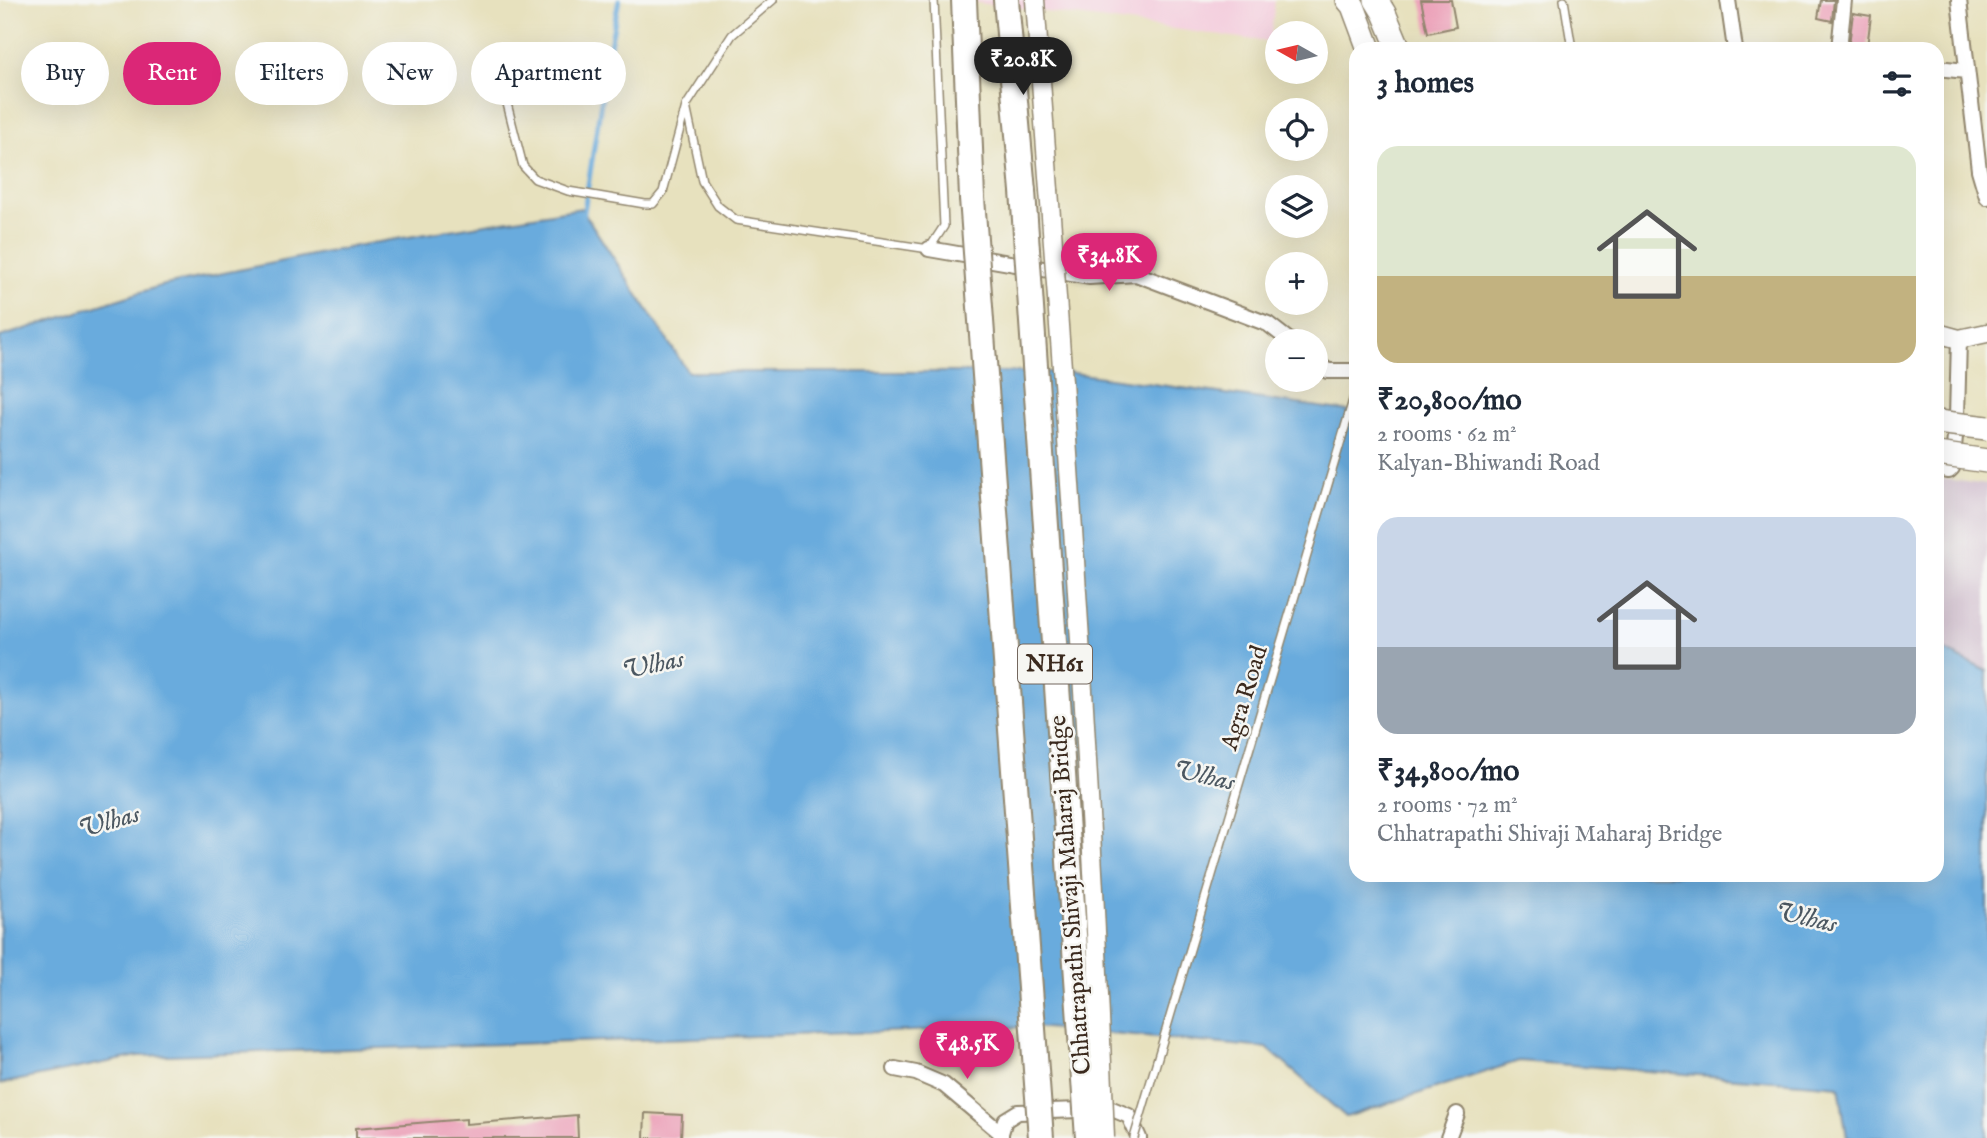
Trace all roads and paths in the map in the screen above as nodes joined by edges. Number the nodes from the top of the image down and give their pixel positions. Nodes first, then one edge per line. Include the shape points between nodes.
1 (773, 0) edge
2 (934, 0) edge
3 (964, 0) edge
4 (1006, 0) edge
5 (1035, 0) edge
6 (1348, 0) edge
7 (1376, 0) edge
8 (1564, 0) edge
9 (1728, 0) edge
10 (1844, 0) edge
11 (1959, 0) edge
12 (1367, 42) edge
13 (1396, 42) edge
14 (1571, 42) edge
15 (1734, 42) edge
16 (1840, 42) edge
17 (1944, 69) edge
18 (1966, 71) junction
19 (507, 105) edge
20 (686, 106) junction
21 (1987, 197) edge
22 (929, 249) junction
23 (1274, 329) edge
24 (1987, 333) edge
25 (1944, 335) edge
26 (1959, 339) junction
27 (1328, 371) edge
28 (1349, 371) edge
29 (1349, 414) edge
30 (1947, 419) edge
31 (1987, 420) edge
32 (1987, 428) edge
33 (1944, 455) edge
34 (1987, 461) edge
35 (1944, 470) edge
36 (895, 1069) dead end
37 (1457, 1114) dead end
38 (1001, 1135) edge
39 (1041, 1138) edge
40 (1088, 1138) edge
41 (1105, 1138) edge
42 (1136, 1138) edge
43 (1448, 1138) edge

1 - 20 lane via 732,35
2 - 22 lane via 944,226
3 - 39 highway, Chhatrapathi Shivaji Maharaj Bridge / NH61, bridge via 972,198
4 - 40 highway, Chhatrapathi Shivaji Maharaj Bridge / NH61, bridge
5 - 41 street, bridge via 1073,512
6 - 12 main road
7 - 13 main road
8 - 14 lane
9 - 15 street
10 - 16 street
11 - 18 street
17 - 18 street
18 - 21 street
19 - 20 lane via 523,166 535,179 568,191 645,204 653,204 663,192
20 - 22 lane via 702,181 718,206 736,220
22 - 23 street via 1089,277 1136,274
24 - 26 street
25 - 26 street
26 - 30 street
27 - 28 street
29 - 42 lane, Agra Road, bridge
30 - 31 street
30 - 32 main road, bridge
30 - 35 street via 1952,468
33 - 34 main road, bridge
36 - 38 street via 944,1085
37 - 43 street
38 - 42 street via 1005,1120 1018,1112 1112,1109 1129,1116

